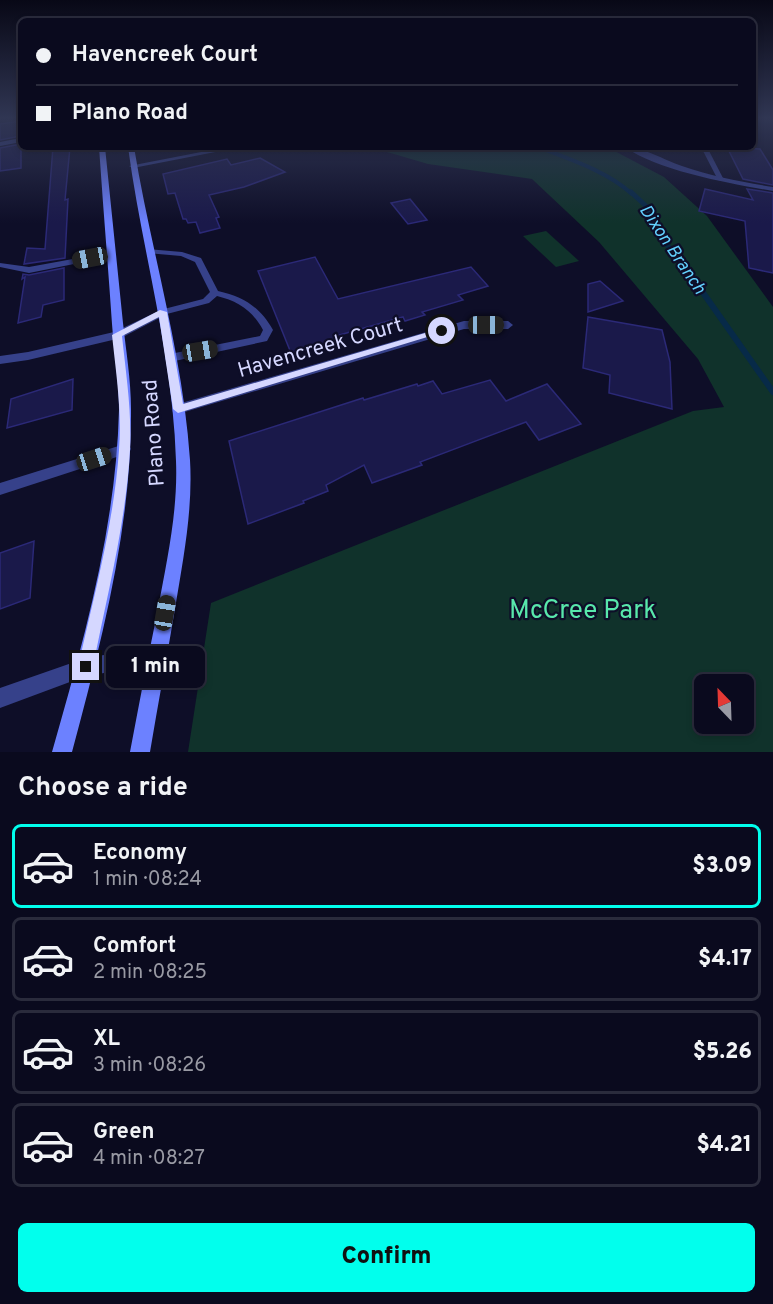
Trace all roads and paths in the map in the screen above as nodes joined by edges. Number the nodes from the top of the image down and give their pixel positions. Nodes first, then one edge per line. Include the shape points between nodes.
1 (103, 153) edge
2 (132, 153) edge
3 (204, 153) edge
4 (643, 153) edge
5 (708, 153) edge
6 (133, 166) junction
7 (721, 180) junction
8 (773, 189) edge
9 (150, 251) junction
10 (111, 254) junction
11 (0, 265) edge
12 (214, 293) junction
13 (163, 312) junction
14 (508, 325) dead end
15 (117, 335) junction
16 (170, 358) junction
17 (0, 360) edge
18 (178, 409) junction
19 (125, 449) junction
20 (0, 489) edge
21 (158, 655) junction
22 (86, 667) junction
23 (0, 698) edge
24 (62, 752) edge
25 (141, 752) edge

1 - 10 main road, Plano Road
2 - 6 main road, Plano Road
3 - 6 street
4 - 7 street
5 - 7 lane
6 - 9 main road, Plano Road
7 - 8 street
9 - 12 lane via 198,260
9 - 13 main road, Plano Road
10 - 11 lane via 29,270
10 - 15 main road, Plano Road
12 - 13 lane via 206,301
12 - 16 lane via 245,302 260,315 268,330 264,339
13 - 15 street
13 - 16 main road, Plano Road
14 - 18 street, Havencreek Court via 464,325
15 - 17 street
15 - 19 main road, Plano Road
16 - 18 main road, Plano Road
18 - 21 main road, Plano Road via 183,462 181,510
19 - 20 lane
19 - 22 main road, Plano Road via 118,509
21 - 22 street
21 - 25 main road, Plano Road
22 - 23 street
22 - 24 main road, Plano Road

